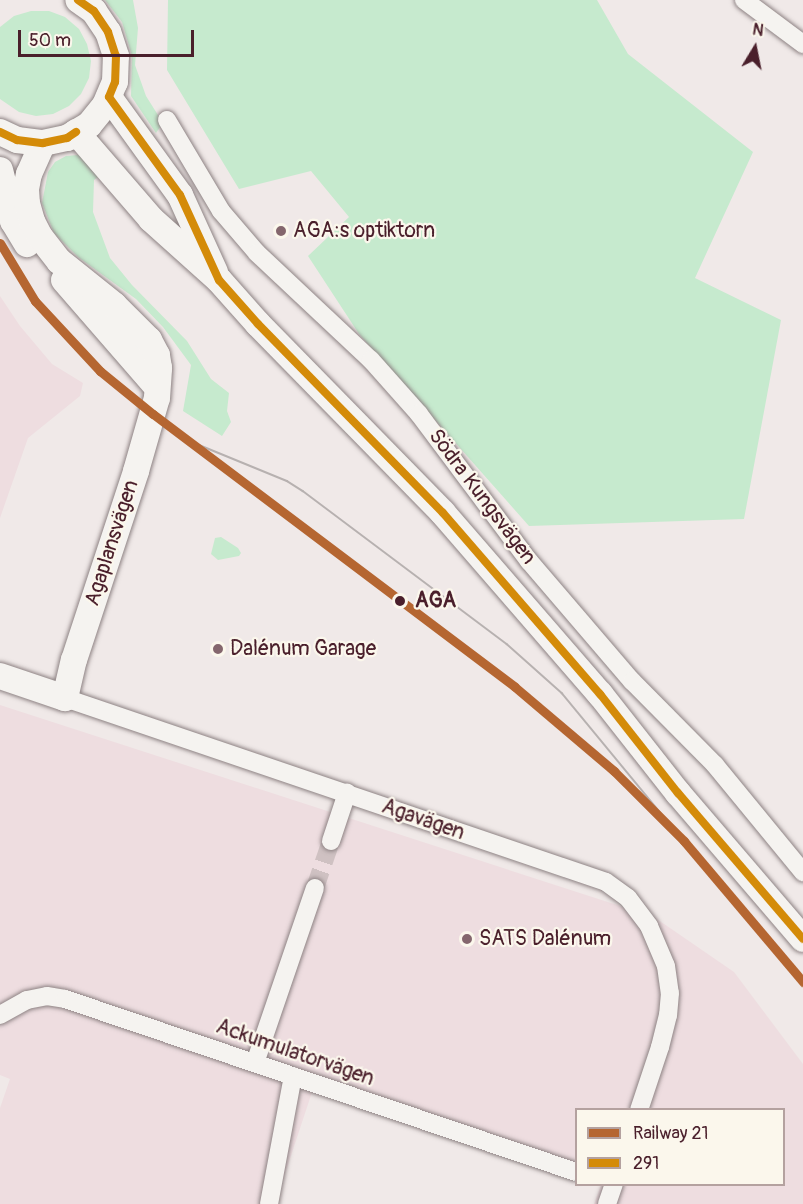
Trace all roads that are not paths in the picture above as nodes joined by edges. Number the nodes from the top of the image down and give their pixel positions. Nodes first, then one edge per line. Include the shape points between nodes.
1 (78, 0) edge
2 (744, 0) edge
3 (803, 44) edge
4 (108, 97) junction
5 (167, 120) dead end
6 (0, 132) edge
7 (76, 132) junction
8 (43, 143) junction
9 (0, 170) edge
10 (219, 280) junction
11 (156, 386) junction
12 (0, 676) edge
13 (65, 698) junction
14 (347, 793) junction
15 (331, 841) tunnel mouth
16 (803, 872) edge
17 (315, 888) tunnel mouth
18 (803, 939) edge
19 (0, 1015) edge
20 (255, 1063) junction
21 (293, 1076) junction
22 (640, 1108) edge
23 (575, 1172) edge
24 (613, 1186) edge
25 (269, 1204) edge
26 (608, 1204) edge

1 - 4 main road via 94,11 108,32 116,56 114,82
2 - 3 street
4 - 7 main road via 89,125
4 - 10 main road, Södra Kungsvägen via 180,195
5 - 16 street, Södra Kungsvägen via 228,219 257,253 371,360 419,414 529,561 632,681 715,765
6 - 8 main road via 17,140
7 - 8 main road
7 - 10 main road, Södra Kungsvägen via 151,219
8 - 11 main road, Agaplansvägen via 26,189 32,221 59,261 114,305 149,340 159,368
9 - 11 main road via 13,221 24,240
10 - 18 main road, Södra Kungsvägen via 443,513
11 - 13 main road, Agaplansvägen via 153,414
12 - 13 main road, Agavägen
13 - 14 street, Agavägen
14 - 15 street
14 - 22 street, Agavägen via 606,882 628,898 657,942 670,993 660,1047
17 - 20 street
19 - 20 street, Ackumulatorvägen via 27,1000 47,996 65,999
20 - 21 street, Ackumulatorvägen
21 - 23 street, Ackumulatorvägen
21 - 25 street
24 - 26 street

